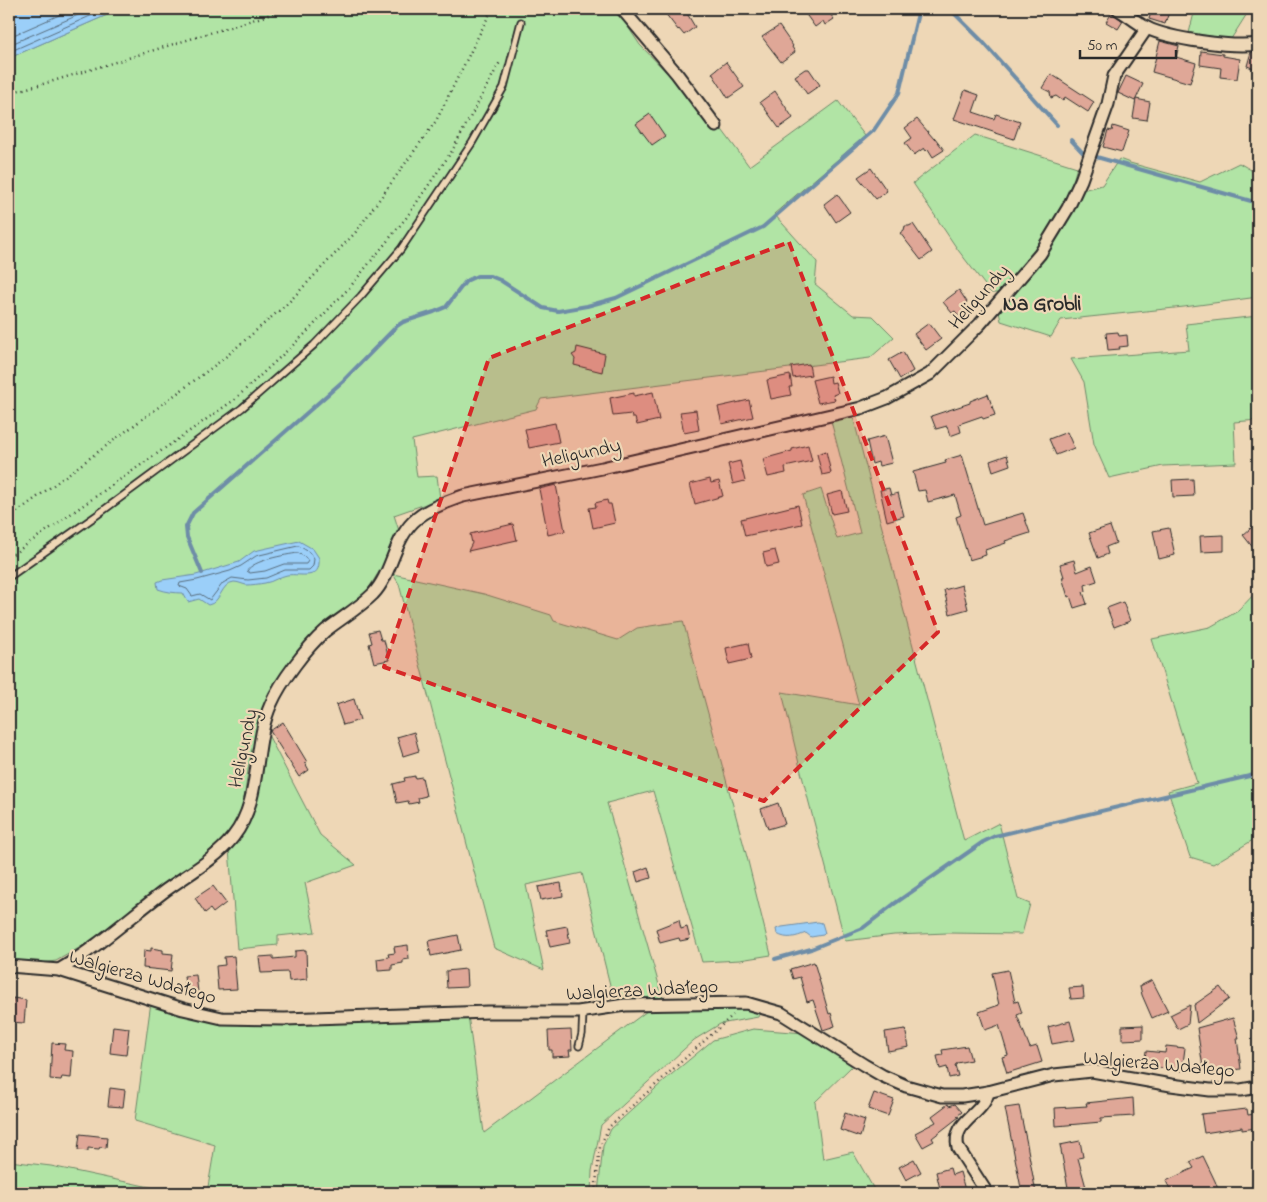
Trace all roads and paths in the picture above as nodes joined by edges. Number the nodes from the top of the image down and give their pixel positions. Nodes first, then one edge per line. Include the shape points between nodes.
1 (288, 9) edge
2 (492, 9) edge
3 (526, 9) edge
4 (622, 9) edge
5 (1118, 9) edge
6 (524, 13) dead end
7 (520, 22) dead end
8 (1147, 28) junction
9 (1258, 44) edge
10 (502, 58) dead end
11 (9, 93) edge
12 (716, 126) dead end
13 (9, 518) edge
14 (9, 557) edge
15 (9, 577) edge
16 (9, 966) edge
17 (60, 970) junction
18 (746, 1003) junction
19 (583, 1011) junction
20 (579, 1046) dead end
21 (1258, 1087) edge
22 (988, 1092) junction
23 (595, 1193) edge
24 (987, 1193) edge

1 - 11 path
2 - 13 path via 436,121 355,233 288,303 222,360
3 - 6 path
4 - 12 street
5 - 8 street
7 - 15 lane via 504,87 472,143 401,249 361,296 314,345 242,408
8 - 9 street via 1221,44
8 - 17 street, Heligundy via 1114,76 1108,104 1081,180 1054,234 996,306 930,374 888,398 861,408 602,468 463,496 420,517 402,538 373,593 324,633 294,667 271,704 250,800 234,836 208,861
10 - 14 path via 452,151 406,218 350,287 305,334 234,400
16 - 17 street, Walgierza Wdałego
17 - 19 street, Walgierza Wdałego via 222,1018
18 - 19 street, Walgierza Wdałego via 625,1005
18 - 22 street, Walgierza Wdałego via 782,1013 864,1066 906,1086 942,1096
18 - 23 path via 609,1127 600,1147
19 - 20 lane
21 - 22 street, Walgierza Wdałego via 1210,1090 1092,1071 1054,1075
22 - 24 street via 987,1100 959,1129 956,1140

